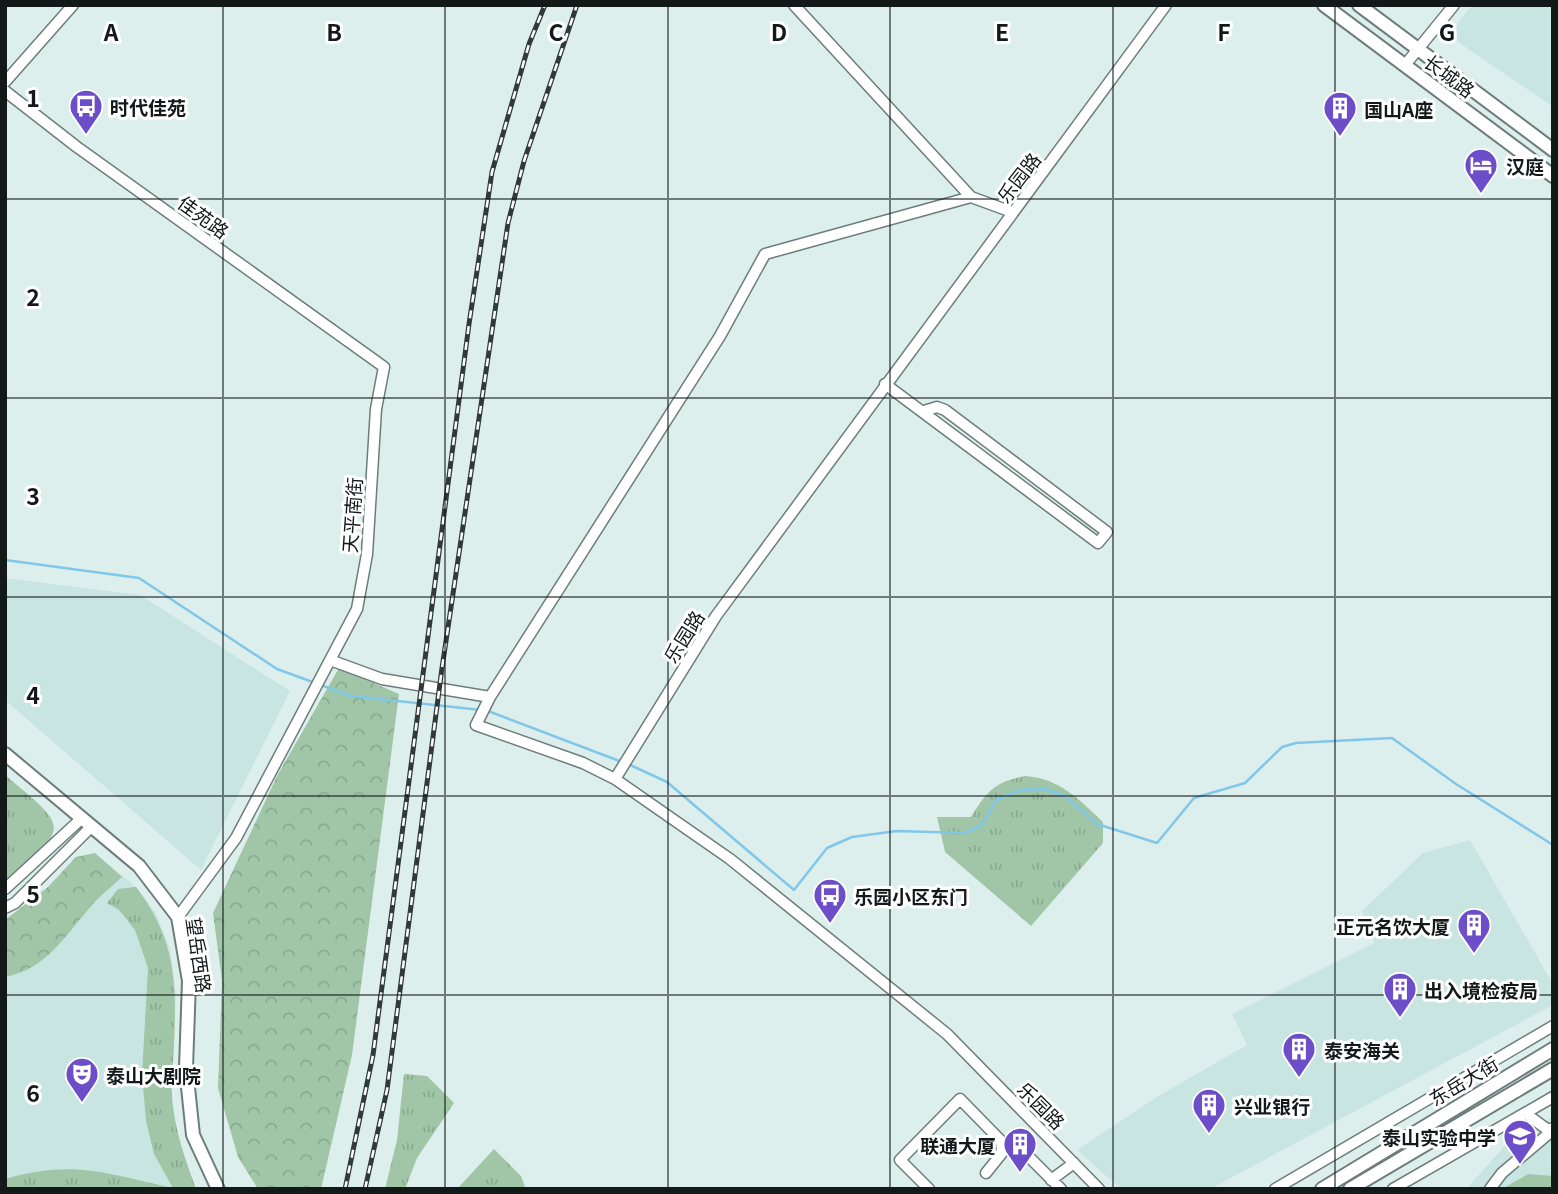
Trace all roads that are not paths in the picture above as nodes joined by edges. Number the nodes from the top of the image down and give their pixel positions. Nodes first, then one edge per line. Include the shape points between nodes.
1 (73, 5) edge
2 (794, 5) edge
3 (1166, 5) edge
4 (1324, 5) edge
5 (1359, 5) edge
6 (1454, 5) edge
7 (1418, 49) junction
8 (1405, 65) junction
9 (5, 82) edge
10 (5, 91) edge
11 (1553, 150) edge
12 (1553, 176) edge
13 (971, 197) junction
14 (1013, 212) junction
15 (384, 367) joint
16 (885, 384) junction
17 (924, 411) junction
18 (330, 660) junction
19 (488, 701) junction
20 (5, 754) edge
21 (618, 776) junction
22 (86, 823) junction
23 (5, 889) edge
24 (5, 908) edge
25 (178, 917) junction
26 (1553, 1026) edge
27 (1553, 1049) edge
28 (1553, 1069) edge
29 (1553, 1097) edge
30 (1525, 1113) junction
31 (1551, 1129) edge
32 (1001, 1141) junction
33 (1074, 1163) junction
34 (986, 1173) dead end
35 (1051, 1180) junction
36 (218, 1189) edge
37 (929, 1189) edge
38 (1061, 1189) edge
39 (1100, 1189) edge
40 (1275, 1189) edge
41 (1322, 1189) edge
42 (1350, 1189) edge
43 (1393, 1189) edge
44 (1490, 1189) edge

1 - 9 street
2 - 13 street
3 - 14 street, 乐园路
4 - 8 main road, 长城路
5 - 7 main road, 长城路
6 - 7 street
7 - 8 street
7 - 11 main road, 长城路
8 - 12 main road, 长城路
10 - 15 street, 佳苑路
13 - 14 street
13 - 19 street via 765,254 720,336
14 - 16 street, 乐园路
15 - 18 street, 天平南街 via 376,409 367,554 357,609
16 - 17 street
16 - 21 street, 乐园路 via 716,616
17 - 17 street via 1098,543 1107,532 945,410
18 - 19 street via 382,679
18 - 25 street, 天平南街 via 236,838
19 - 21 street via 476,725
20 - 22 main road, 望岳西路
21 - 33 street, 乐园路 via 730,859 947,1034
22 - 23 street
22 - 24 street via 15,903
22 - 25 main road, 望岳西路 via 139,866
25 - 36 main road, 望岳西路 via 189,981 186,1068 193,1135
26 - 40 street
27 - 41 main road, 东岳大街
28 - 42 main road, 东岳大街
29 - 30 street
30 - 31 street
30 - 43 street
31 - 44 street
32 - 34 street via 1002,1153
32 - 35 street via 1024,1152
32 - 37 street via 960,1099 900,1160
33 - 35 street
33 - 39 street, 乐园路
35 - 38 street

